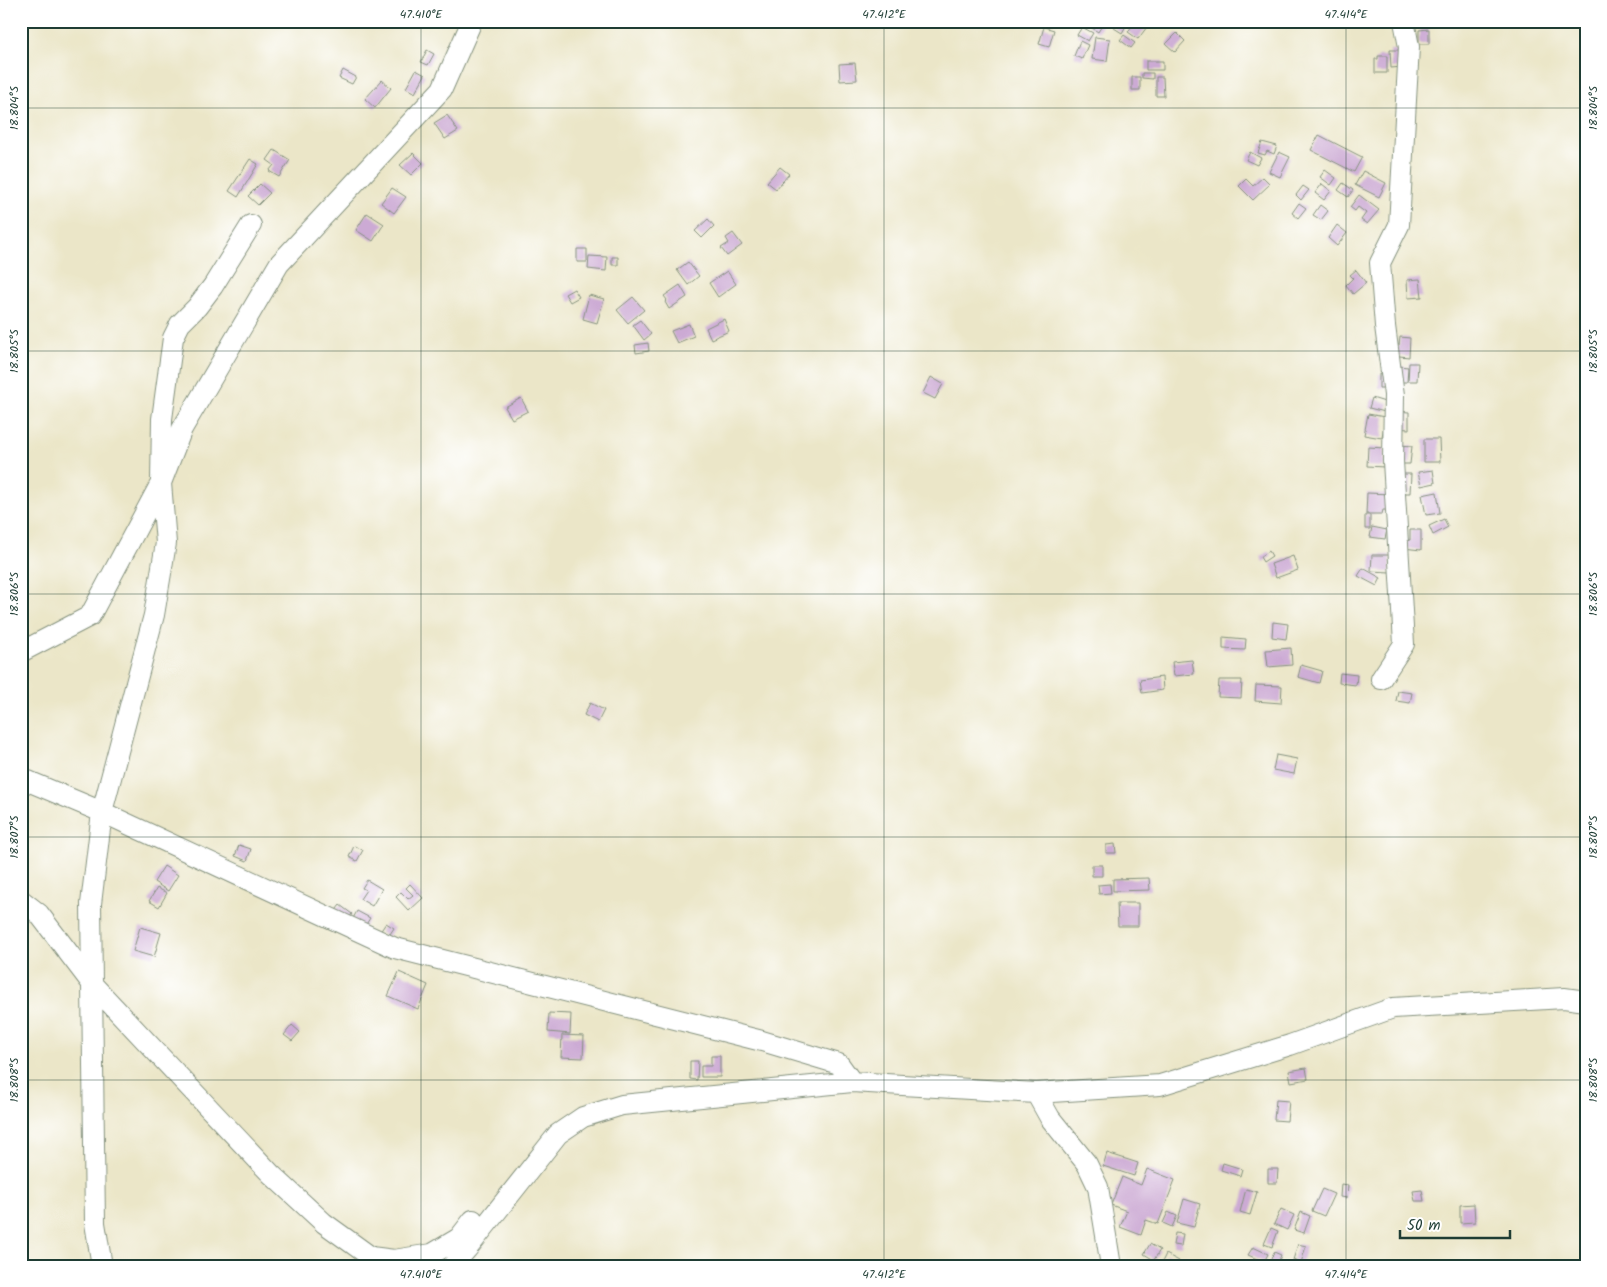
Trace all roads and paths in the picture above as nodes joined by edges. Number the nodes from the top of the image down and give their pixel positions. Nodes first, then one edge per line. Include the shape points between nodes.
1 (472, 21) edge
2 (1404, 21) edge
3 (251, 225) dead end
4 (161, 483) junction
5 (21, 652) edge
6 (1380, 679) dead end
7 (21, 778) edge
8 (102, 812) junction
9 (21, 900) edge
10 (93, 985) junction
11 (1586, 1001) edge
12 (852, 1082) junction
13 (1036, 1093) junction
14 (558, 1134) junction
15 (102, 1266) edge
16 (452, 1266) edge
17 (1111, 1266) edge

1 - 4 street via 442,89 279,264 182,429
2 - 6 street via 1408,48 1400,225 1380,263 1394,395 1392,461 1404,644
3 - 4 street via 214,286 180,324 173,338 162,419
4 - 5 street via 90,616
4 - 8 street via 166,543 155,606
7 - 8 street
8 - 10 street via 91,904
8 - 12 street via 395,948 771,1043 840,1064
9 - 10 street via 39,914
10 - 14 street via 271,1174 324,1223 371,1257 394,1260 432,1254 459,1238 512,1171 536,1146
10 - 15 street via 95,1223
11 - 13 street via 1564,998 1394,1008 1160,1085
12 - 13 street
12 - 14 street via 622,1106 583,1117
13 - 17 street via 1050,1118 1087,1164 1098,1187
14 - 16 street

